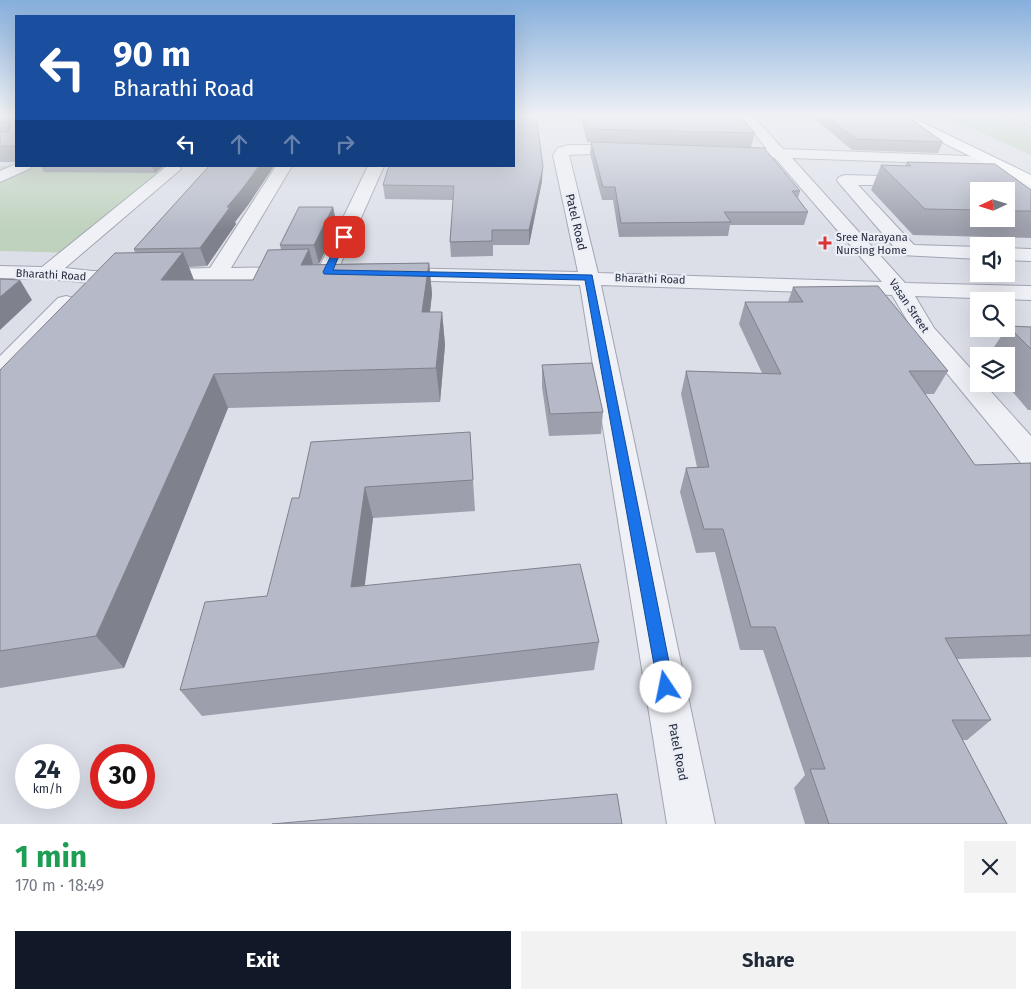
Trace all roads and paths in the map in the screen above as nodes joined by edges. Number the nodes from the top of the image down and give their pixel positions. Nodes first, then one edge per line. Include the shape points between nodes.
1 (562, 153) edge
2 (763, 153) edge
3 (932, 153) edge
4 (956, 153) edge
5 (976, 153) edge
6 (779, 154) junction
7 (989, 160) junction
8 (22, 167) edge
9 (165, 167) edge
10 (283, 167) edge
11 (376, 167) edge
12 (0, 177) edge
13 (927, 180) edge
14 (965, 181) edge
15 (1031, 183) edge
16 (970, 253) edge
17 (1015, 254) edge
18 (1031, 255) edge
19 (0, 272) edge
20 (47, 273) junction
21 (376, 273) edge
22 (216, 275) junction
23 (92, 277) junction
24 (589, 277) junction
25 (900, 290) junction
26 (1031, 293) edge
27 (0, 370) edge
28 (1031, 455) edge
29 (692, 824) edge

1 - 24 street, Patel Road
2 - 6 street
3 - 4 street
5 - 7 main road
6 - 7 street
6 - 25 street, Vasan Street
7 - 15 main road
8 - 12 street
9 - 20 street via 174,169
10 - 22 street
11 - 22 street, Bharathi Road via 337,273
13 - 16 street via 845,180 908,251
14 - 15 street
17 - 18 street
19 - 20 street, Bharathi Road
20 - 23 street, Bharathi Road
21 - 24 street, Bharathi Road
22 - 23 street, Bharathi Road
23 - 27 street
24 - 25 street, Bharathi Road
24 - 29 street, Patel Road
25 - 26 street, Bharathi Road
25 - 28 street, Vasan Street via 925,332

